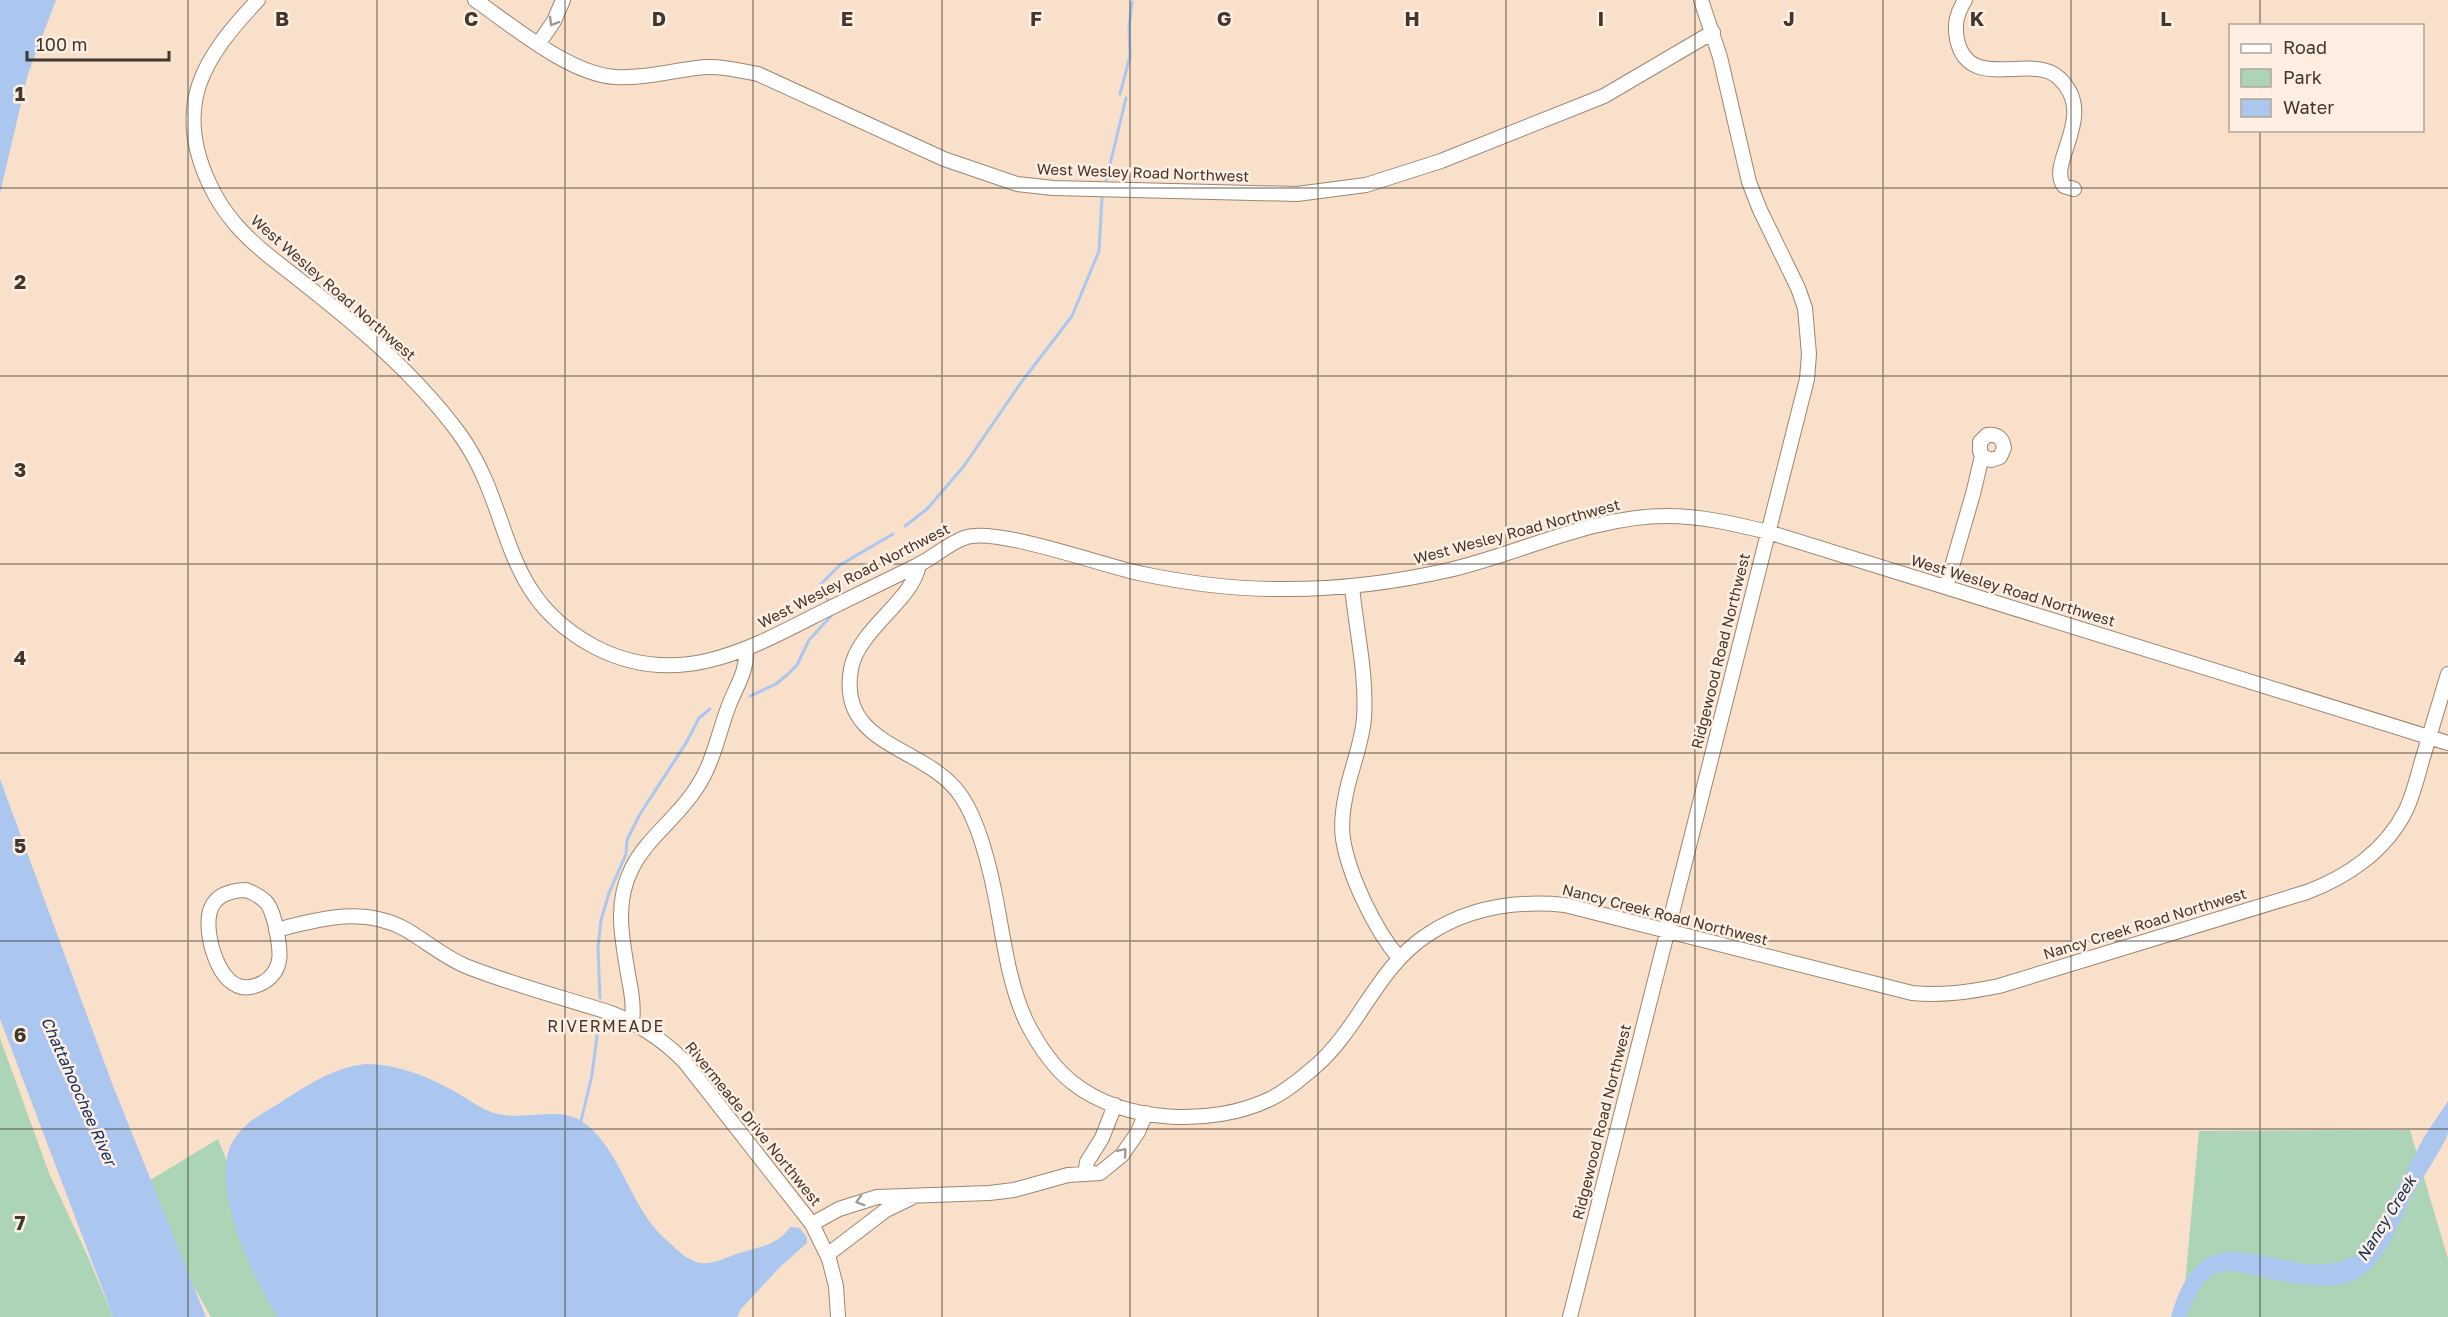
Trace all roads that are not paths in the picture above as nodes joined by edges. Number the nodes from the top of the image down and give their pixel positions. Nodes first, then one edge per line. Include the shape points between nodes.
1 (258, 0) edge
2 (474, 0) edge
3 (563, 0) edge
4 (1701, 0) edge
5 (1965, 0) edge
6 (1713, 32) junction
7 (539, 43) junction
8 (2074, 189) dead end
9 (1982, 456) dead end
10 (1768, 532) junction
11 (919, 564) junction
12 (1352, 586) junction
13 (1946, 587) junction
14 (746, 649) junction
15 (2448, 674) edge
16 (2429, 737) junction
17 (2448, 743) edge
18 (276, 930) junction
19 (1666, 932) junction
20 (1399, 958) junction
21 (632, 1021) junction
22 (1115, 1105) junction
23 (1146, 1113) junction
24 (1085, 1174) junction
25 (913, 1197) junction
26 (812, 1224) junction
27 (827, 1255) junction
28 (838, 1317) edge
29 (1570, 1317) edge

1 - 14 street, West Wesley Road Northwest via 208,64 193,111 199,160 231,220 249,240 348,320 438,407 477,463 523,578 560,623 602,650 648,664 698,664
2 - 7 street, West Wesley Road Northwest
3 -> 7 street
4 - 6 street, Ridgewood Road Northwest
5 - 8 street via 1957,12 1955,28 1957,43 1968,59 1985,69 2048,71 2070,91 2075,118 2060,176 2064,186
6 - 7 street, West Wesley Road Northwest via 1604,96 1456,155 1366,185 1297,194 1017,184 944,159 758,74 709,67 613,77 576,66
6 - 10 street, Ridgewood Road Northwest via 1749,182 1798,288 1809,330 1807,379
9 - 13 street
10 - 12 street, West Wesley Road Northwest via 1699,517 1632,518 1563,534 1451,569
10 - 13 street, West Wesley Road Northwest
10 - 19 street, Ridgewood Road Northwest
11 - 12 street, West Wesley Road Northwest via 961,538 984,534 1126,571 1191,583 1275,590
11 - 14 street, West Wesley Road Northwest
11 - 22 street, Nancy Creek Road Northwest via 914,580 854,656 849,684 853,705 868,729 890,746 932,767 962,796 979,833 1016,997 1026,1020 1066,1077 1086,1092
12 - 20 street via 1363,664 1364,717 1346,794 1343,838 1364,900
13 - 16 street, West Wesley Road Northwest
14 - 21 street via 745,668 703,778 640,854 624,886 620,923 633,1004
15 - 16 street, Nancy Creek Road Northwest
16 - 17 street, West Wesley Road Northwest
16 - 19 street, Nancy Creek Road Northwest via 2410,799 2398,823 2372,855 2341,877 2307,892 1998,986 1954,994 1912,993
18 - 18 street via 267,903 246,890 221,896 207,917 218,968 228,980 242,986 261,984 276,971 281,953
18 - 21 street, Rivermeade Drive Northwest via 336,916 379,919 404,929 465,966
19 - 20 street, Nancy Creek Road Northwest via 1565,905 1514,903 1453,920 1425,936
19 - 29 street, Ridgewood Road Northwest
20 - 23 street, Nancy Creek Road Northwest via 1336,1046 1277,1095 1211,1116
21 - 26 street, Rivermeade Drive Northwest via 660,1038 684,1061
22 - 23 street, Nancy Creek Road Northwest
22 - 24 street
24 -> 23 street via 1100,1173 1122,1155
24 - 25 street via 1014,1190
25 -> 26 street via 863,1200
25 - 27 street via 886,1210
26 - 27 street, Rivermeade Drive Northwest
27 - 28 street, Rivermeade Drive Northwest via 836,1286

